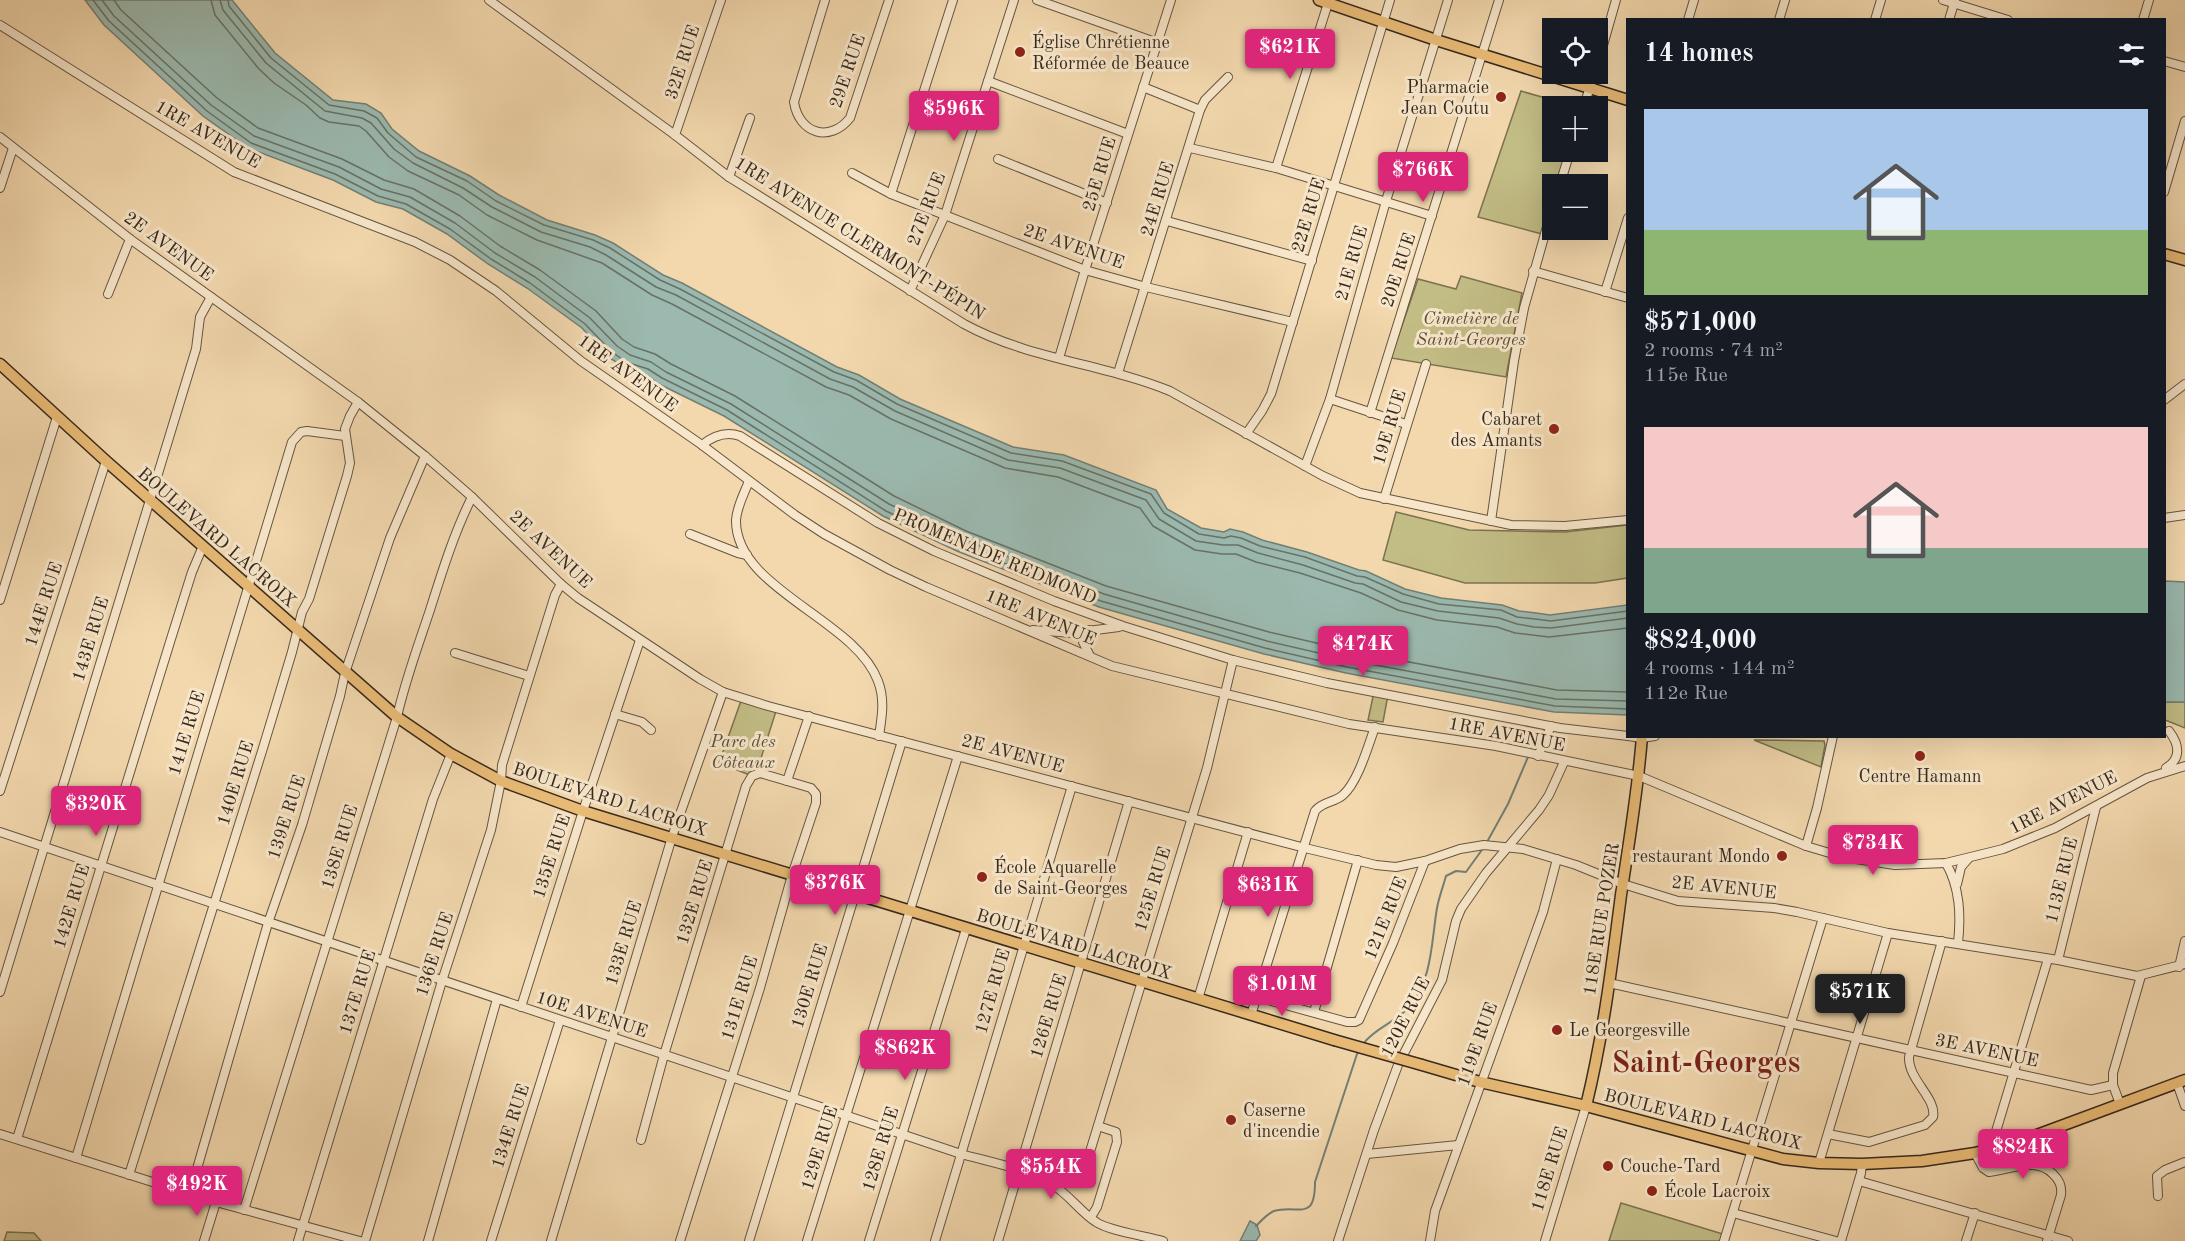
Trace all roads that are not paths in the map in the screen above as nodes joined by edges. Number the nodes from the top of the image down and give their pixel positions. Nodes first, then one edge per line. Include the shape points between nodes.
1 (489, 0) edge
2 (721, 0) edge
3 (825, 0) edge
4 (889, 0) edge
5 (953, 0) edge
6 (1014, 0) edge
7 (1037, 0) edge
8 (1171, 0) edge
9 (1390, 0) edge
10 (1448, 0) edge
11 (1499, 0) edge
12 (1616, 0) edge
13 (1694, 0) edge
14 (1785, 0) edge
15 (1881, 0) edge
16 (1943, 0) edge
17 (2149, 0) edge
18 (1325, 1) edge
19 (1955, 2) edge
20 (501, 4) edge
21 (1689, 18) edge
22 (1780, 18) edge
23 (1876, 18) edge
24 (1950, 18) edge
25 (2002, 18) edge
26 (2144, 18) edge
27 (1383, 21) junction
28 (0, 25) edge
29 (1608, 28) edge
30 (1436, 40) junction
31 (1158, 43) junction
32 (1484, 54) junction
33 (2166, 62) edge
34 (2185, 67) edge
35 (1228, 77) dead end
36 (988, 81) junction
37 (1591, 84) edge
38 (1143, 87) junction
39 (1590, 89) junction
40 (1588, 96) edge
41 (1626, 99) edge
42 (1200, 110) junction
43 (750, 118) dead end
44 (2185, 121) edge
45 (1128, 134) junction
46 (675, 135) junction
47 (0, 137) edge
48 (13, 148) junction
49 (1190, 148) junction
50 (998, 159) dead end
51 (1276, 168) junction
52 (852, 173) dead end
53 (729, 177) junction
54 (1335, 184) junction
55 (2166, 185) edge
56 (0, 188) edge
57 (891, 194) junction
58 (1386, 201) junction
59 (1107, 203) junction
60 (945, 215) junction
61 (1432, 216) junction
62 (1167, 222) junction
63 (1626, 224) edge
64 (130, 239) junction
65 (1542, 240) edge
66 (2166, 255) edge
67 (2185, 260) edge
68 (1312, 261) junction
69 (1085, 270) junction
70 (1533, 271) junction
71 (1146, 287) junction
72 (910, 291) junction
73 (1605, 292) junction
74 (108, 294) dead end
75 (211, 297) junction
76 (1626, 297) edge
77 (1293, 322) junction
78 (1059, 358) junction
79 (0, 364) edge
80 (1426, 364) dead end
81 (1118, 373) junction
82 (2185, 384) edge
83 (2166, 398) edge
84 (1330, 399) junction
85 (358, 402) junction
86 (1370, 413) junction
87 (57, 417) junction
88 (1406, 424) junction
89 (1246, 434) junction
90 (345, 436) junction
91 (702, 446) junction
92 (425, 456) junction
93 (105, 461) junction
94 (1305, 466) junction
95 (749, 481) junction
96 (472, 497) junction
97 (150, 499) junction
98 (1384, 499) junction
99 (2185, 515) edge
100 (2166, 518) edge
101 (1626, 520) edge
102 (1491, 521) junction
103 (690, 534) dead end
104 (203, 546) junction
105 (747, 555) junction
106 (561, 584) junction
107 (248, 586) junction
108 (0, 600) edge
109 (1123, 626) junction
110 (1021, 628) junction
111 (297, 630) junction
112 (1091, 630) junction
113 (640, 640) junction
114 (455, 653) dead end
115 (1090, 656) junction
116 (1233, 660) junction
117 (345, 673) junction
118 (529, 676) junction
119 (723, 692) junction
120 (1225, 693) junction
121 (615, 714) junction
122 (808, 716) junction
123 (397, 717) junction
124 (1551, 726) junction
125 (1375, 727) junction
126 (651, 730) dead end
127 (2167, 730) edge
128 (879, 736) junction
129 (1626, 736) edge
130 (1642, 738) edge
131 (1833, 738) edge
132 (902, 741) junction
133 (2185, 741) edge
134 (451, 754) junction
135 (958, 756) junction
136 (1538, 756) junction
137 (1564, 762) junction
138 (2185, 766) edge
139 (1639, 776) junction
140 (2147, 778) junction
141 (501, 781) junction
142 (787, 781) junction
143 (1072, 786) junction
144 (0, 791) edge
145 (1129, 801) junction
146 (2096, 807) junction
147 (583, 811) junction
148 (1191, 817) junction
149 (0, 832) edge
150 (1248, 832) junction
151 (672, 837) junction
152 (1806, 846) junction
153 (45, 847) junction
154 (1305, 848) junction
155 (1507, 849) junction
156 (726, 854) junction
157 (1557, 859) junction
158 (1968, 859) junction
159 (1358, 860) junction
160 (1425, 861) junction
161 (1946, 863) junction
162 (101, 866) junction
163 (792, 875) junction
164 (1623, 884) junction
165 (158, 886) junction
166 (1956, 891) junction
167 (855, 894) junction
168 (214, 904) junction
169 (910, 911) junction
170 (1823, 918) junction
171 (268, 923) junction
172 (966, 929) junction
173 (1888, 933) junction
174 (327, 941) junction
175 (1942, 941) junction
176 (2185, 941) edge
177 (1958, 944) junction
178 (1023, 946) junction
179 (2053, 959) junction
180 (384, 960) junction
181 (1081, 963) junction
182 (2182, 966) edge
183 (2141, 976) junction
184 (442, 981) junction
185 (1142, 982) junction
186 (1609, 982) junction
187 (0, 992) edge
188 (1257, 997) junction
189 (497, 999) junction
190 (1198, 999) junction
191 (520, 1007) junction
192 (1314, 1012) junction
193 (1251, 1015) junction
194 (560, 1020) junction
195 (1792, 1022) junction
196 (612, 1038) junction
197 (1856, 1038) junction
198 (1910, 1050) junction
199 (664, 1055) junction
200 (2013, 1071) junction
201 (732, 1076) junction
202 (2181, 1081) edge
203 (1480, 1082) junction
204 (2113, 1085) junction
205 (792, 1098) junction
206 (2120, 1104) junction
207 (1586, 1106) junction
208 (2185, 1106) edge
209 (846, 1116) junction
210 (1098, 1126) junction
211 (0, 1134) edge
212 (1828, 1134) junction
213 (902, 1135) junction
214 (16, 1139) junction
215 (641, 1140) dead end
216 (1458, 1145) junction
217 (1991, 1148) junction
218 (1753, 1150) junction
219 (1976, 1153) junction
220 (961, 1154) junction
221 (1367, 1154) junction
222 (1089, 1155) dead end
223 (76, 1158) junction
224 (2185, 1162) edge
225 (1819, 1163) junction
226 (1862, 1164) junction
227 (1019, 1170) junction
228 (129, 1175) junction
229 (1859, 1181) junction
230 (190, 1193) junction
231 (2158, 1196) dead end
232 (216, 1202) junction
233 (244, 1210) junction
234 (1733, 1213) junction
235 (1975, 1213) junction
236 (1091, 1217) junction
237 (303, 1226) junction
238 (2048, 1238) edge
239 (204, 1241) edge
240 (298, 1241) edge
241 (360, 1241) edge
242 (365, 1241) edge
243 (428, 1241) edge
244 (491, 1241) edge
245 (551, 1241) edge
246 (680, 1241) edge
247 (749, 1241) edge
248 (807, 1241) edge
249 (869, 1241) edge
250 (935, 1241) edge
251 (998, 1241) edge
252 (1163, 1241) edge
253 (1338, 1241) edge
254 (1430, 1241) edge
255 (1545, 1241) edge
256 (1724, 1241) edge
257 (1836, 1241) edge
258 (1841, 1241) edge
259 (1966, 1241) edge
260 (2068, 1241) edge

1 - 20 street, 1RE AVENUE CLERMONT-PÉPIN
2 - 46 street, 32E RUE
3 - 4 street, 29E RUE via 794,102 798,119 817,132 839,128 850,118
5 - 57 street
6 - 36 street, 27E RUE
7 - 31 street
8 - 31 street, 25E RUE
9 - 27 street, 22E RUE
10 - 30 street, 21E RUE
11 - 32 street, 20E RUE
12 - 29 street
13 - 21 street
14 - 22 street
15 - 23 street
16 - 19 street
17 - 26 street
18 - 27 main road
18 - 51 street
19 - 24 street
19 - 25 street
20 - 46 street, 1RE AVENUE CLERMONT-PÉPIN
27 - 30 main road
27 - 54 street, 22E RUE
28 - 91 street, 1RE AVENUE via 234,172 416,242 450,260 484,282 581,361
30 - 32 main road
30 - 58 street, 21E RUE
31 - 38 street, 25E RUE
32 - 39 main road
32 - 61 street, 20E RUE
33 - 34 street
35 - 42 street, 24E RUE
36 - 45 street
36 - 60 street, 27E RUE
37 - 39 street
38 - 42 street
38 - 45 street, 25E RUE
39 - 40 street
39 - 41 main road
42 - 49 street, 24E RUE
43 - 53 street
44 - 55 street
45 - 59 street, 25E RUE
46 - 53 street, 1RE AVENUE CLERMONT-PÉPIN
47 - 48 street, 2E AVENUE
48 - 56 street
48 - 64 street, 2E AVENUE
49 - 51 street
49 - 62 street, 24E RUE
50 - 59 street
51 - 54 street
52 - 57 street, 2E AVENUE
53 - 72 street, 1RE AVENUE CLERMONT-PÉPIN
54 - 58 street
54 - 68 street, 22E RUE
57 - 60 street, 2E AVENUE
58 - 61 street
58 - 84 street, 21E RUE
59 - 69 street, 25E RUE
60 - 69 street, 2E AVENUE
60 - 72 street, 27E RUE
61 - 86 street, 20E RUE
62 - 68 street
62 - 71 street, 24E RUE
63 - 73 street
64 - 74 street
64 - 75 street, 2E AVENUE
65 - 70 street
66 - 67 main road
68 - 77 street, 22E RUE
69 - 71 street, 2E AVENUE
69 - 78 street, 25E RUE
70 - 73 street
70 - 102 street via 1514,361
71 - 77 street, 2E AVENUE
71 - 81 street, 24E RUE
72 - 78 street, 1RE AVENUE CLERMONT-PÉPIN via 986,335
73 - 76 street
75 - 85 street, 2E AVENUE
75 - 97 street, 143E RUE via 200,317 196,349
77 - 89 street, 22E RUE via 1270,394
78 - 81 street, 1RE AVENUE CLERMONT-PÉPIN
79 - 87 main road, BOULEVARD LACROIX
80 - 88 street, 19E RUE
81 - 89 street, 1RE AVENUE CLERMONT-PÉPIN via 1187,398
82 - 83 street
84 - 86 street
84 - 94 street, 21E RUE
85 - 90 street, 140E RUE
85 - 92 street, 2E AVENUE
86 - 88 street
87 - 93 main road, BOULEVARD LACROIX
87 - 108 street
88 - 98 street, 19E RUE
89 - 94 street, 1RE AVENUE CLERMONT-PÉPIN
90 - 107 street, 141E RUE via 307,431 292,442
90 - 111 street, 140E RUE via 350,463 347,476
91 - 95 street, 1RE AVENUE
91 - 109 street, PROMENADE REDMOND via 723,434 740,436 878,523 945,556
92 - 96 street, 2E AVENUE
92 - 117 street, 139E RUE via 390,538
93 - 97 main road, BOULEVARD LACROIX
93 - 144 street, 144E RUE
94 - 98 street, 1RE AVENUE CLERMONT-PÉPIN via 1350,489
95 - 105 street via 736,519 741,548
95 - 110 street, 1RE AVENUE via 795,515 890,570
96 - 106 street, 2E AVENUE
96 - 123 street, 138E RUE via 437,588
97 - 104 main road, BOULEVARD LACROIX
97 - 153 street, 143E RUE
98 - 102 street, 1RE AVENUE CLERMONT-PÉPIN
99 - 100 street
101 - 102 street, 1RE AVENUE CLERMONT-PÉPIN via 1540,527
103 - 105 street
104 - 107 main road, BOULEVARD LACROIX
104 - 162 street, 142E RUE
105 - 128 street via 771,581 863,655 874,672 883,701
106 - 113 street, 2E AVENUE
106 - 118 street, 136E RUE
107 - 111 main road, BOULEVARD LACROIX
107 - 165 street, 141E RUE
109 - 112 street, PROMENADE REDMOND
109 - 116 street, PROMENADE REDMOND
110 - 112 street, PROMENADE REDMOND via 1057,634
110 - 115 street, 1RE AVENUE
111 - 117 main road, BOULEVARD LACROIX
111 - 168 street, 140E RUE
112 - 115 street, PROMENADE REDMOND via 1084,633 1083,642
113 - 119 street, 2E AVENUE
113 - 121 street, 135E RUE
114 - 118 street
115 - 120 street, 1RE AVENUE via 1112,666
116 - 120 street, 125E RUE
116 - 124 street, PROMENADE REDMOND via 1327,683
117 - 123 main road, BOULEVARD LACROIX
117 - 171 street, 139E RUE via 302,825
118 - 141 street, 136E RUE via 502,765
119 - 122 street, 2E AVENUE
119 - 151 street, 133E RUE
120 - 125 street, 1RE AVENUE
120 - 148 street, 125E RUE
121 - 126 street via 642,722
121 - 147 street, 135E RUE
122 - 128 street, 2E AVENUE
122 - 142 street
123 - 134 main road, BOULEVARD LACROIX
123 - 174 street, 138E RUE
124 - 129 street, PROMENADE REDMOND
124 - 136 street
125 - 136 street, 1RE AVENUE
125 - 154 street via 1350,787 1340,798 1315,811
127 - 133 street
127 - 140 street via 2177,746 2176,759
128 - 132 street, 2E AVENUE
130 - 139 main road, 118E RUE POZER
131 - 152 street
132 - 135 street, 2E AVENUE
132 - 167 street, 130E RUE
134 - 141 main road, BOULEVARD LACROIX
134 - 180 street, 137E RUE via 433,799
135 - 143 street, 2E AVENUE
135 - 169 street, 129E RUE
136 - 137 street, 1RE AVENUE
137 - 139 street, 1RE AVENUE
137 - 155 street, 120E RUE via 1549,795
138 - 140 street, 1RE AVENUE
139 - 152 street, 1RE AVENUE
139 - 164 main road, 118E RUE POZER
140 - 146 street, 1RE AVENUE
141 - 147 main road, BOULEVARD LACROIX
141 - 184 street, 136E RUE via 491,830
142 - 156 street, 132E RUE via 760,773 752,776
142 - 163 street, 131E RUE via 811,788 816,799
143 - 145 street, 2E AVENUE
143 - 178 street, 127E RUE
145 - 148 street, 2E AVENUE
145 - 181 street, 126E RUE
146 - 158 street, 1RE AVENUE via 2003,849
146 - 179 street, 113E RUE
147 - 151 main road, BOULEVARD LACROIX
147 - 191 street, 135E RUE
148 - 150 street, 2E AVENUE
148 - 185 street, 125E RUE
149 - 153 street, 10E AVENUE
150 - 154 street, 2E AVENUE
150 - 190 street
151 - 156 main road, BOULEVARD LACROIX
151 - 196 street, 133E RUE
152 - 161 street, 1RE AVENUE via 1895,866
153 - 162 street, 10E AVENUE
153 - 187 street, 143E RUE
154 - 159 street, 2E AVENUE
154 - 188 street
155 - 157 street, 2E AVENUE via 1529,850
155 - 160 street, 2E AVENUE via 1486,845
155 - 221 street, 120E RUE via 1461,909 1442,980 1398,1065
156 - 163 main road, BOULEVARD LACROIX
156 - 199 street, 132E RUE
157 - 164 street, 2E AVENUE
157 - 203 street, 119E RUE via 1544,912
158 - 161 street, 1RE AVENUE
158 - 166 street via 1957,879
159 - 160 street, 2E AVENUE via 1396,867
159 - 192 street
160 - 192 street, 121E RUE via 1359,1020 1351,1023
161 - 166 street
162 - 165 street, 10E AVENUE
162 - 214 street, 142E RUE
163 - 167 main road, BOULEVARD LACROIX
163 - 201 street, 131E RUE
164 - 170 street, 2E AVENUE via 1678,901 1774,908
164 - 186 main road, 118E RUE POZER
165 - 168 street, 10E AVENUE
165 - 223 street, 141E RUE
166 - 177 street
167 - 169 main road, BOULEVARD LACROIX
167 - 205 street, 130E RUE
168 - 171 street, 10E AVENUE
168 - 228 street, 140E RUE
169 - 172 main road, BOULEVARD LACROIX
169 - 209 street, 129E RUE
170 - 173 street, 2E AVENUE
170 - 195 street
171 - 174 street, 10E AVENUE
171 - 230 street, 139E RUE
172 - 178 main road, BOULEVARD LACROIX
172 - 213 street, 128E RUE
173 - 175 street, 2E AVENUE
173 - 197 street
174 - 180 street, 10E AVENUE
174 - 233 street, 138E RUE
175 - 177 street, 2E AVENUE
175 - 198 street
176 - 182 street
177 - 179 street, 2E AVENUE
178 - 181 main road, BOULEVARD LACROIX
178 - 220 street, 127E RUE
179 - 183 street, 2E AVENUE
179 - 200 street, 113E RUE
180 - 184 street, 10E AVENUE
180 - 237 street, 137E RUE
181 - 185 main road, BOULEVARD LACROIX
181 - 227 street, 126E RUE
182 - 183 street, 2E AVENUE
183 - 204 street
184 - 189 street, 10E AVENUE
184 - 242 street, 136E RUE
185 - 190 main road, BOULEVARD LACROIX
185 - 210 street, 125E RUE
186 - 195 street, 3E AVENUE
186 - 207 main road, 118E RUE POZER
188 - 192 street, 121E RUE
188 - 193 street
189 - 191 street, 10E AVENUE
189 - 243 street
190 - 193 main road, BOULEVARD LACROIX
191 - 194 street, 10E AVENUE
193 - 203 main road, BOULEVARD LACROIX, bridge
194 - 196 street, 10E AVENUE
194 - 244 street, 134E RUE
195 - 197 street, 3E AVENUE
195 - 218 street
196 - 199 street, 10E AVENUE
196 - 245 street, 133E RUE
197 - 198 street, 3E AVENUE
197 - 212 street
198 - 200 street, 3E AVENUE
198 - 212 street via 1908,1063 1934,1111 1930,1121 1869,1142
199 - 201 street, 10E AVENUE
199 - 215 street, 132E RUE
200 - 204 street, 3E AVENUE via 2091,1090
200 - 217 street, 113E RUE
201 - 205 street, 10E AVENUE
201 - 246 street, 131E RUE
202 - 206 main road, BOULEVARD LACROIX
202 - 208 street
203 - 207 main road, BOULEVARD LACROIX
203 - 216 street, 119E RUE
204 - 206 street
205 - 209 street, 10E AVENUE
205 - 247 street, 130E RUE
206 - 217 main road, BOULEVARD LACROIX
207 - 218 main road, BOULEVARD LACROIX
207 - 255 street, 118E RUE
209 - 213 street, 10E AVENUE
209 - 248 street, 129E RUE
210 - 222 street, 125E RUE
210 - 236 street via 1116,1132 1117,1142
211 - 214 street
212 - 225 street
213 - 220 street, 10E AVENUE
213 - 249 street, 128E RUE
214 - 223 street
216 - 221 street
216 - 254 street, 119E RUE via 1435,1211
217 - 219 main road, BOULEVARD LACROIX
218 - 225 main road, BOULEVARD LACROIX via 1783,1159
218 - 234 street
219 - 226 main road, BOULEVARD LACROIX
219 - 238 street via 1989,1172 2033,1164 2044,1166 2058,1179 2061,1195
220 - 227 street, 10E AVENUE
220 - 250 street, 127E RUE
221 - 253 street, 120E RUE
223 - 228 street
224 - 231 street via 2157,1176
225 - 226 main road, BOULEVARD LACROIX
226 - 229 street
227 - 236 street, 10E AVENUE via 1057,1188
227 - 251 street, 126E RUE
228 - 230 street
229 - 235 street
229 - 258 street
230 - 232 street
232 - 233 street
232 - 239 street
233 - 237 street
234 - 256 street
234 - 257 street
235 - 238 street
235 - 259 street
236 - 252 street, 10E AVENUE via 1102,1225
237 - 240 street, 137E RUE
237 - 241 street
238 - 260 street

